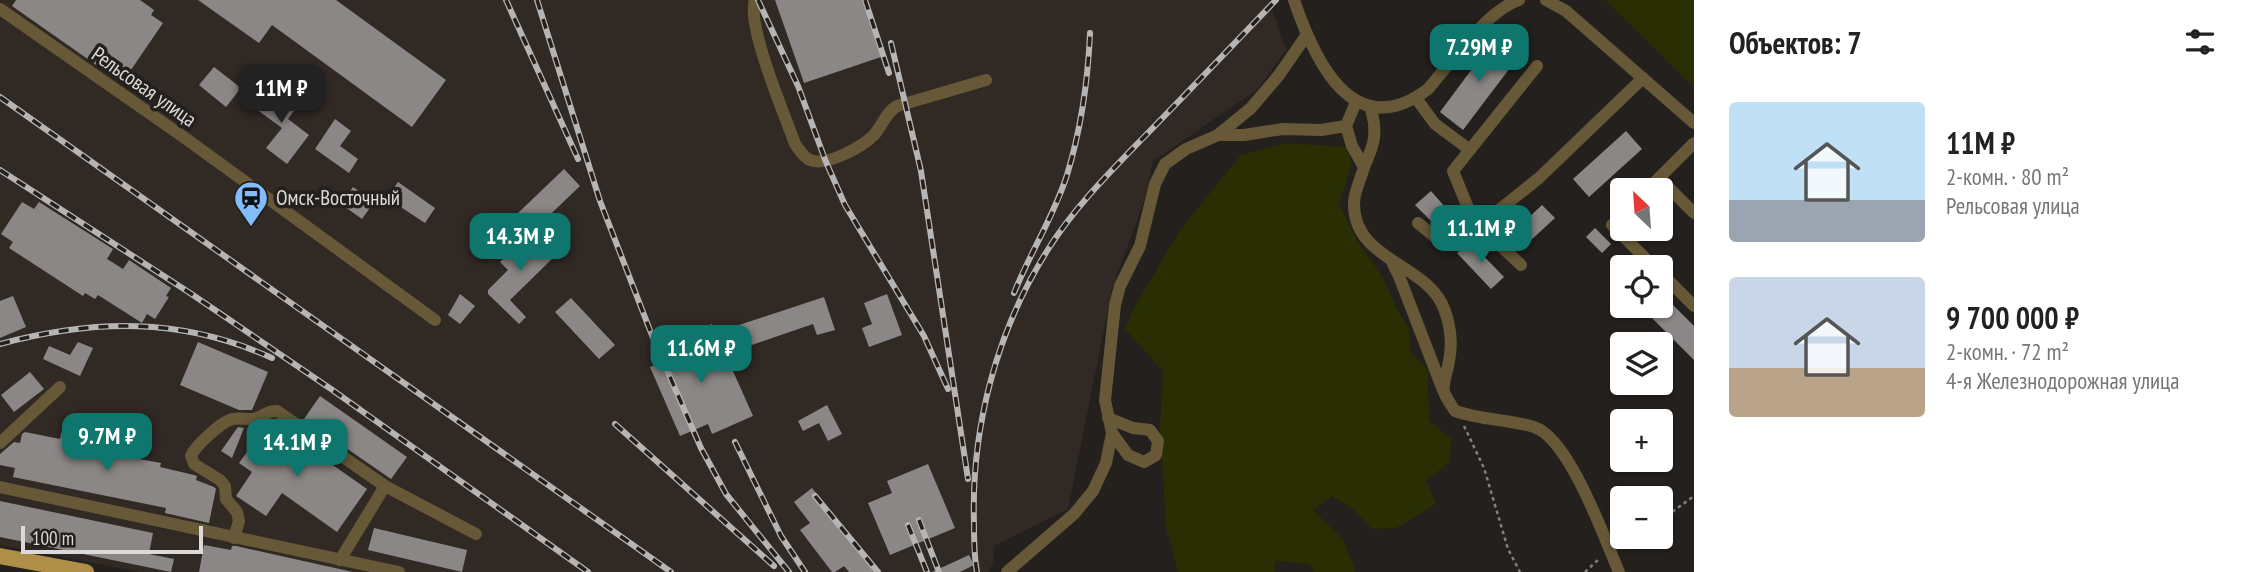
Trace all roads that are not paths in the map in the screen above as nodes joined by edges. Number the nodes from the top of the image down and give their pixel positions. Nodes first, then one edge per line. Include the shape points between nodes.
1 (755, 0) edge
2 (1294, 0) edge
3 (1519, 0) edge
4 (1546, 0) edge
5 (0, 9) edge
6 (1306, 36) junction
7 (1537, 66) dead end
8 (1643, 78) junction
9 (986, 80) dead end
10 (1416, 98) junction
11 (1356, 102) junction
12 (1370, 106) junction
13 (1694, 122) edge
14 (1346, 126) junction
15 (1218, 135) junction
16 (1694, 143) edge
17 (1470, 150) junction
18 (1364, 167) junction
19 (1659, 178) edge
20 (1673, 192) edge
21 (1694, 213) edge
22 (1418, 223) dead end
23 (1476, 223) junction
24 (1629, 242) edge
25 (1642, 255) edge
26 (1391, 261) junction
27 (1521, 265) dead end
28 (1673, 285) edge
29 (1694, 306) edge
30 (435, 320) dead end
31 (60, 387) dead end
32 (1444, 392) junction
33 (1108, 418) junction
34 (1112, 433) junction
35 (0, 443) edge
36 (385, 486) junction
37 (0, 487) edge
38 (476, 534) dead end
39 (234, 538) junction
40 (0, 556) edge
41 (340, 560) junction
42 (86, 572) edge
43 (399, 572) edge
44 (1007, 572) edge
45 (1619, 572) edge

1 - 9 street via 756,33 795,144 810,160 825,162 854,149 874,135 897,106
2 - 6 street
3 - 10 street via 1489,18
4 - 8 street via 1566,11
5 - 30 street, Рельсовая улица
6 - 11 street via 1337,85
6 - 15 street via 1251,108
7 - 17 street
8 - 13 street
8 - 23 street via 1539,178
10 - 12 street via 1388,108
10 - 17 street via 1435,124
11 - 12 street
11 - 14 street
12 - 18 street via 1376,124 1375,143
14 - 15 street
14 - 18 street
15 - 33 street via 1165,164 1155,184 1140,246 1115,305 1104,400
16 - 19 street
17 - 23 street via 1454,171
18 - 26 street via 1354,200 1355,220 1364,237
20 - 21 street
22 - 23 street via 1444,244
23 - 27 street
24 - 25 street
26 - 32 street
26 - 32 street via 1441,301 1450,328
28 - 29 street
31 - 35 street
32 - 45 street via 1455,411 1536,428 1556,442 1569,460
33 - 34 street
33 - 34 street via 1150,430 1158,441 1156,455 1144,462 1128,455
34 - 44 street via 1106,463 1093,491 1074,514
36 - 38 street
36 - 39 street via 277,411 255,419 233,419 194,447 191,456 194,464 225,486 226,499 239,521
36 - 41 street
37 - 39 street
39 - 41 street
40 - 42 main road
41 - 43 street

